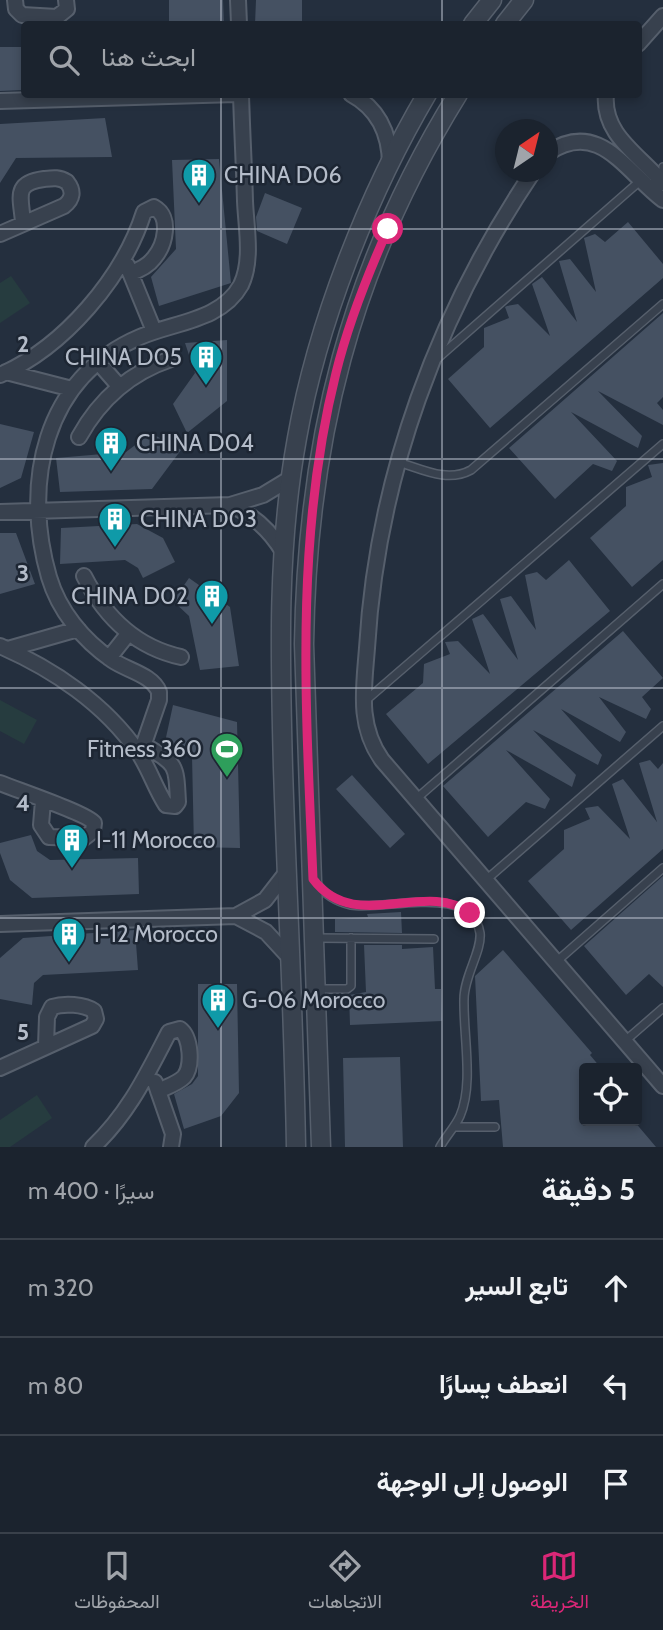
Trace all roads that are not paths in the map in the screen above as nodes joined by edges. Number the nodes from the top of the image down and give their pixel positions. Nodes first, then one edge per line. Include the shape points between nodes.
1 (15, 0) edge
2 (66, 0) edge
3 (238, 0) edge
4 (492, 0) edge
5 (505, 0) edge
6 (523, 0) edge
7 (239, 21) edge
8 (475, 21) edge
9 (489, 21) edge
10 (507, 21) edge
11 (660, 22) edge
12 (642, 41) edge
13 (102, 98) edge
14 (239, 98) edge
15 (356, 98) edge
16 (425, 98) edge
17 (456, 98) edge
18 (606, 98) edge
19 (0, 101) edge
20 (558, 148) edge
21 (390, 165) junction
22 (663, 177) edge
23 (640, 181) junction
24 (527, 182) edge
25 (663, 200) edge
26 (23, 222) dead end
27 (0, 233) edge
28 (124, 256) junction
29 (347, 266) junction
30 (130, 273) junction
31 (663, 304) edge
32 (154, 331) junction
33 (345, 340) junction
34 (171, 359) dead end
35 (98, 362) junction
36 (429, 367) junction
37 (3, 373) edge
38 (119, 386) junction
39 (72, 389) junction
40 (79, 437) dead end
41 (663, 444) edge
42 (398, 462) junction
43 (291, 478) junction
44 (230, 505) junction
45 (39, 511) junction
46 (0, 512) edge
47 (283, 552) junction
48 (84, 576) dead end
49 (663, 584) edge
50 (78, 629) junction
51 (128, 634) junction
52 (4, 648) edge
53 (181, 657) dead end
54 (109, 658) junction
55 (363, 703) junction
56 (663, 726) edge
57 (3, 785) edge
58 (416, 800) junction
59 (43, 801) dead end
60 (663, 868) edge
61 (286, 873) junction
62 (313, 879) junction
63 (486, 880) junction
64 (236, 916) junction
65 (0, 924) edge
66 (315, 938) junction
67 (351, 938) junction
68 (434, 939) dead end
69 (289, 957) junction
70 (555, 963) junction
71 (316, 989) junction
72 (663, 1008) edge
73 (624, 1042) junction
74 (46, 1046) dead end
75 (7, 1059) edge
76 (0, 1069) edge
77 (151, 1071) junction
78 (663, 1086) edge
79 (158, 1091) junction
80 (295, 1107) junction
81 (454, 1127) junction
82 (495, 1127) dead end
83 (93, 1147) edge
84 (171, 1147) edge
85 (296, 1147) edge
86 (305, 1147) edge
87 (321, 1147) edge
88 (440, 1147) edge

1 - 2 street via 22,15 47,17 64,13
3 - 7 street
4 - 8 street
5 - 9 street
6 - 10 street
11 - 12 street
13 - 19 street
14 - 32 street via 248,258 244,278 219,310
15 - 21 street via 380,121
16 - 21 street
17 - 33 street via 403,194
18 - 22 street via 614,132
20 - 23 street via 570,142 596,144
21 - 29 street
23 - 25 street
23 - 36 lane
24 - 36 street via 482,255
26 - 27 street
28 - 30 street
28 - 30 street via 144,212 158,209 164,224 163,243 154,259
28 - 37 street via 74,323
29 - 33 street via 358,273 343,321
29 - 43 street via 305,401
30 - 32 street
31 - 42 lane via 471,470 444,476
32 - 35 street
33 - 62 street via 328,404 306,571
34 - 38 street
35 - 38 street
35 - 39 street
36 - 42 street
37 - 39 street
38 - 40 street
39 - 45 street via 47,438
41 - 55 lane
42 - 55 street via 374,575
43 - 44 street via 263,495
43 - 47 street
44 - 45 street
44 - 47 street via 261,523
45 - 46 street
45 - 50 street via 50,579
47 - 61 street via 279,648
48 - 51 street via 102,607
49 - 58 lane
50 - 52 street
50 - 54 street
51 - 53 street
51 - 54 street
52 - 54 street via 85,697 142,750 159,700 158,687
55 - 58 street via 374,750
56 - 63 lane
57 - 59 street
58 - 63 street
60 - 70 lane
61 - 64 street via 265,900
61 - 69 street
62 - 66 street
62 - 81 lane via 326,893 351,905 451,903 470,913 476,922 480,943 467,975 464,999 466,1097
63 - 70 street
64 - 65 street
64 - 69 street via 266,932
66 - 67 lane
66 - 71 street
67 - 68 lane
67 - 71 lane via 351,986
69 - 80 street
70 - 73 street
71 - 87 street
72 - 73 lane
73 - 78 street
74 - 75 street
75 - 76 street
77 - 79 street
77 - 79 street via 169,1032 176,1028 184,1031 189,1063 186,1074
77 - 83 street via 116,1124
79 - 84 street via 173,1133
80 - 85 street
80 - 86 street
81 - 82 lane
81 - 88 lane

